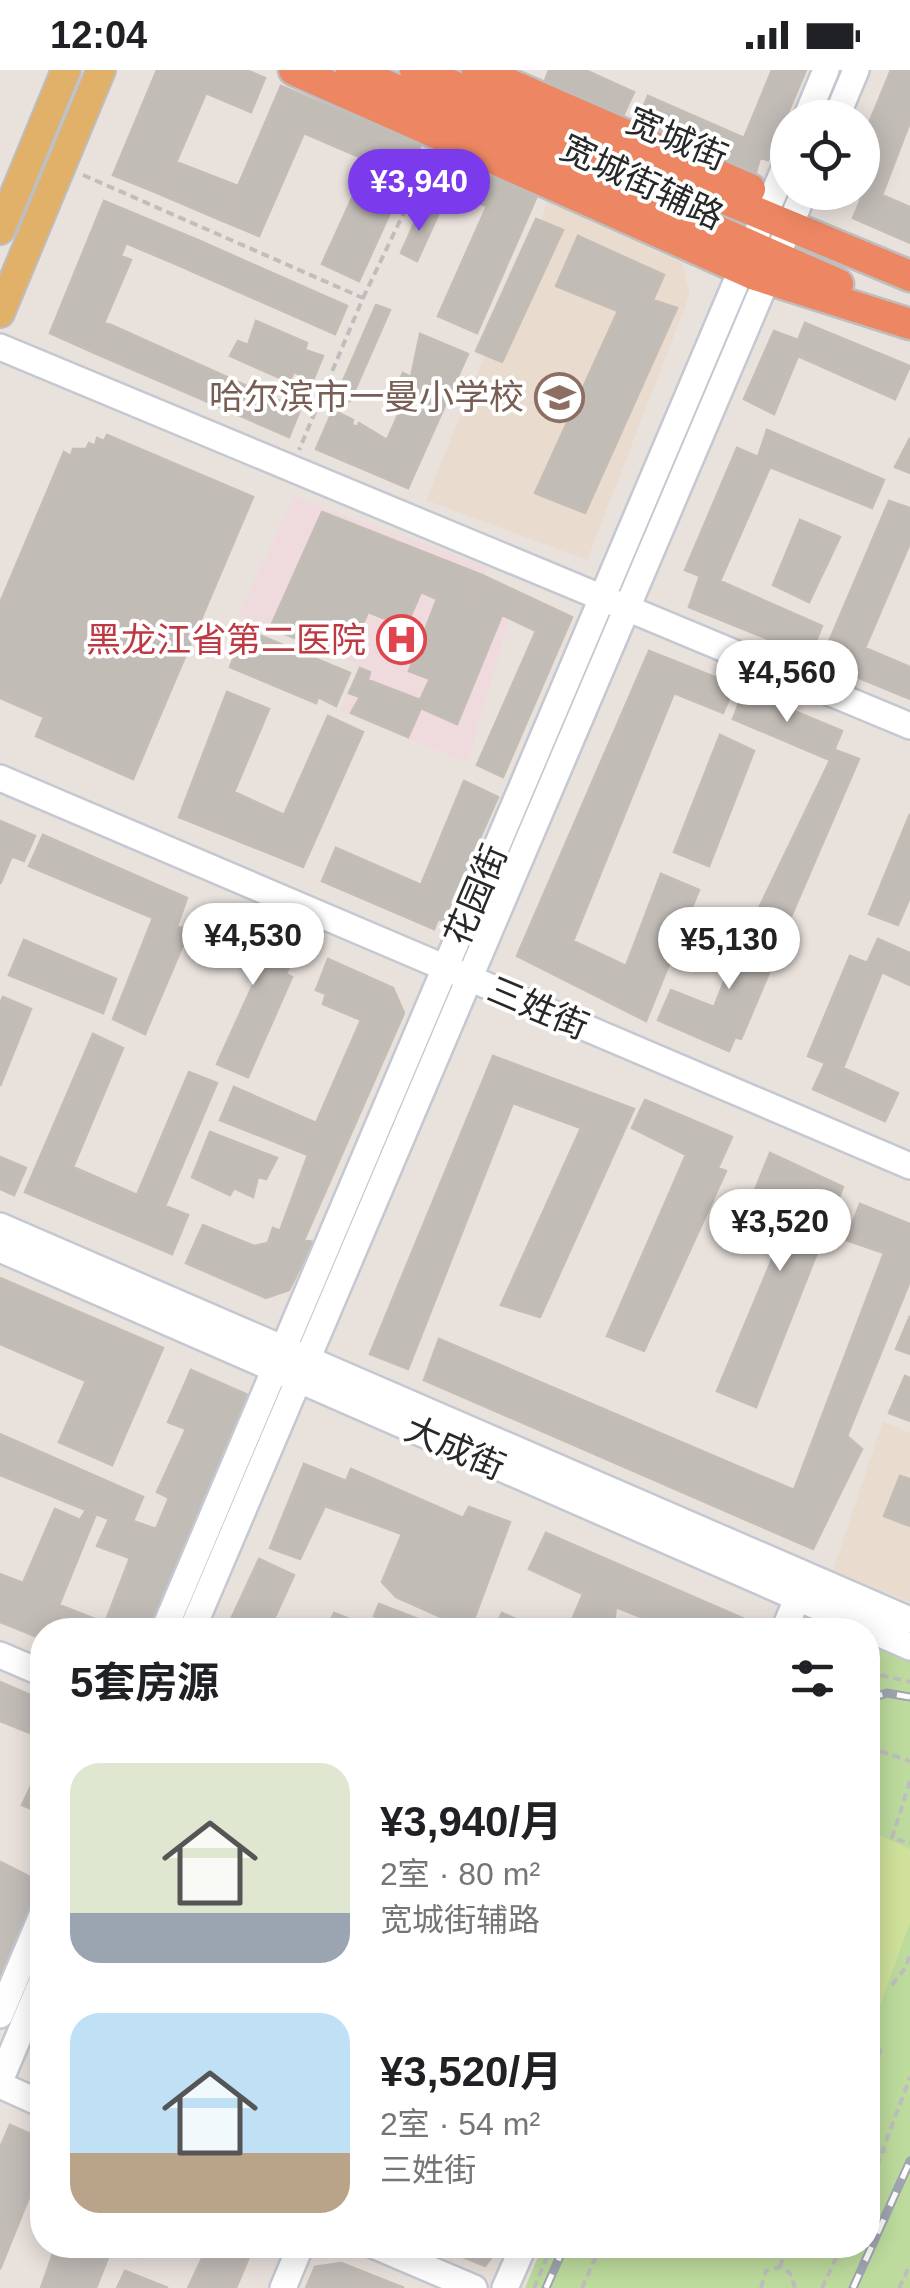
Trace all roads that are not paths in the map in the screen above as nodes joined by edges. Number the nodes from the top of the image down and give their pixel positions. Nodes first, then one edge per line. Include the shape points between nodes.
1 (66, 70) edge
2 (102, 70) edge
3 (294, 70) edge
4 (351, 70) edge
5 (415, 70) edge
6 (477, 70) edge
7 (826, 70) edge
8 (856, 70) edge
9 (814, 100) edge
10 (844, 100) edge
11 (770, 201) edge
12 (770, 202) edge
13 (784, 210) edge
14 (789, 210) edge
15 (789, 210) edge
16 (0, 230) edge
17 (759, 262) junction
18 (910, 267) edge
19 (910, 276) edge
20 (0, 314) edge
21 (910, 316) edge
22 (910, 324) edge
23 (0, 347) edge
24 (602, 596) junction
25 (628, 607) junction
26 (910, 726) edge
27 (0, 778) edge
28 (444, 968) junction
29 (469, 979) junction
30 (910, 1166) edge
31 (0, 1226) edge
32 (0, 1249) edge
33 (291, 1364) junction
34 (797, 1599) junction
35 (170, 1618) edge
36 (196, 1618) edge
37 (789, 1618) edge
38 (842, 1618) edge
39 (910, 1620) edge
40 (880, 1634) edge
41 (910, 1647) edge
42 (0, 1655) edge
43 (30, 1668) edge
44 (30, 1944) edge
45 (30, 2010) edge
46 (0, 2015) edge
47 (0, 2083) edge
48 (30, 2098) edge
49 (295, 2258) edge
50 (404, 2258) edge
51 (519, 2258) edge
52 (282, 2288) edge
53 (474, 2288) edge
54 (506, 2288) edge

1 - 16 main road
2 - 20 main road
3 - 17 highway, 宽城街辅路
4 - 17 highway, 宽城街
5 - 12 highway, 宽城街
6 - 11 highway, 宽城街辅路
7 - 9 main road
8 - 10 main road
13 - 17 main road, 花园街
14 - 18 highway, 宽城街辅路
15 - 19 highway, 宽城街
17 - 21 highway, 宽城街
17 - 22 highway, 宽城街辅路
17 - 24 main road, 花园街
17 - 25 main road, 花园街
23 - 24 main road
24 - 25 main road
24 - 28 main road, 花园街
25 - 26 main road
25 - 29 main road, 花园街
27 - 28 main road, 三姓街
28 - 29 main road, 三姓街
28 - 33 main road, 花园街
29 - 30 main road, 三姓街
29 - 33 main road, 花园街
31 - 33 main road, 大成街
32 - 33 main road, 大成街
33 - 34 main road, 大成街
33 - 35 main road, 花园街
33 - 36 main road, 花园街
33 - 39 main road, 大成街
34 - 37 main road
34 - 38 main road, 大成街
40 - 41 main road, 大成街
42 - 43 main road
44 - 46 main road
45 - 47 main road
47 - 48 main road
49 - 52 main road
50 - 53 main road
51 - 54 main road

